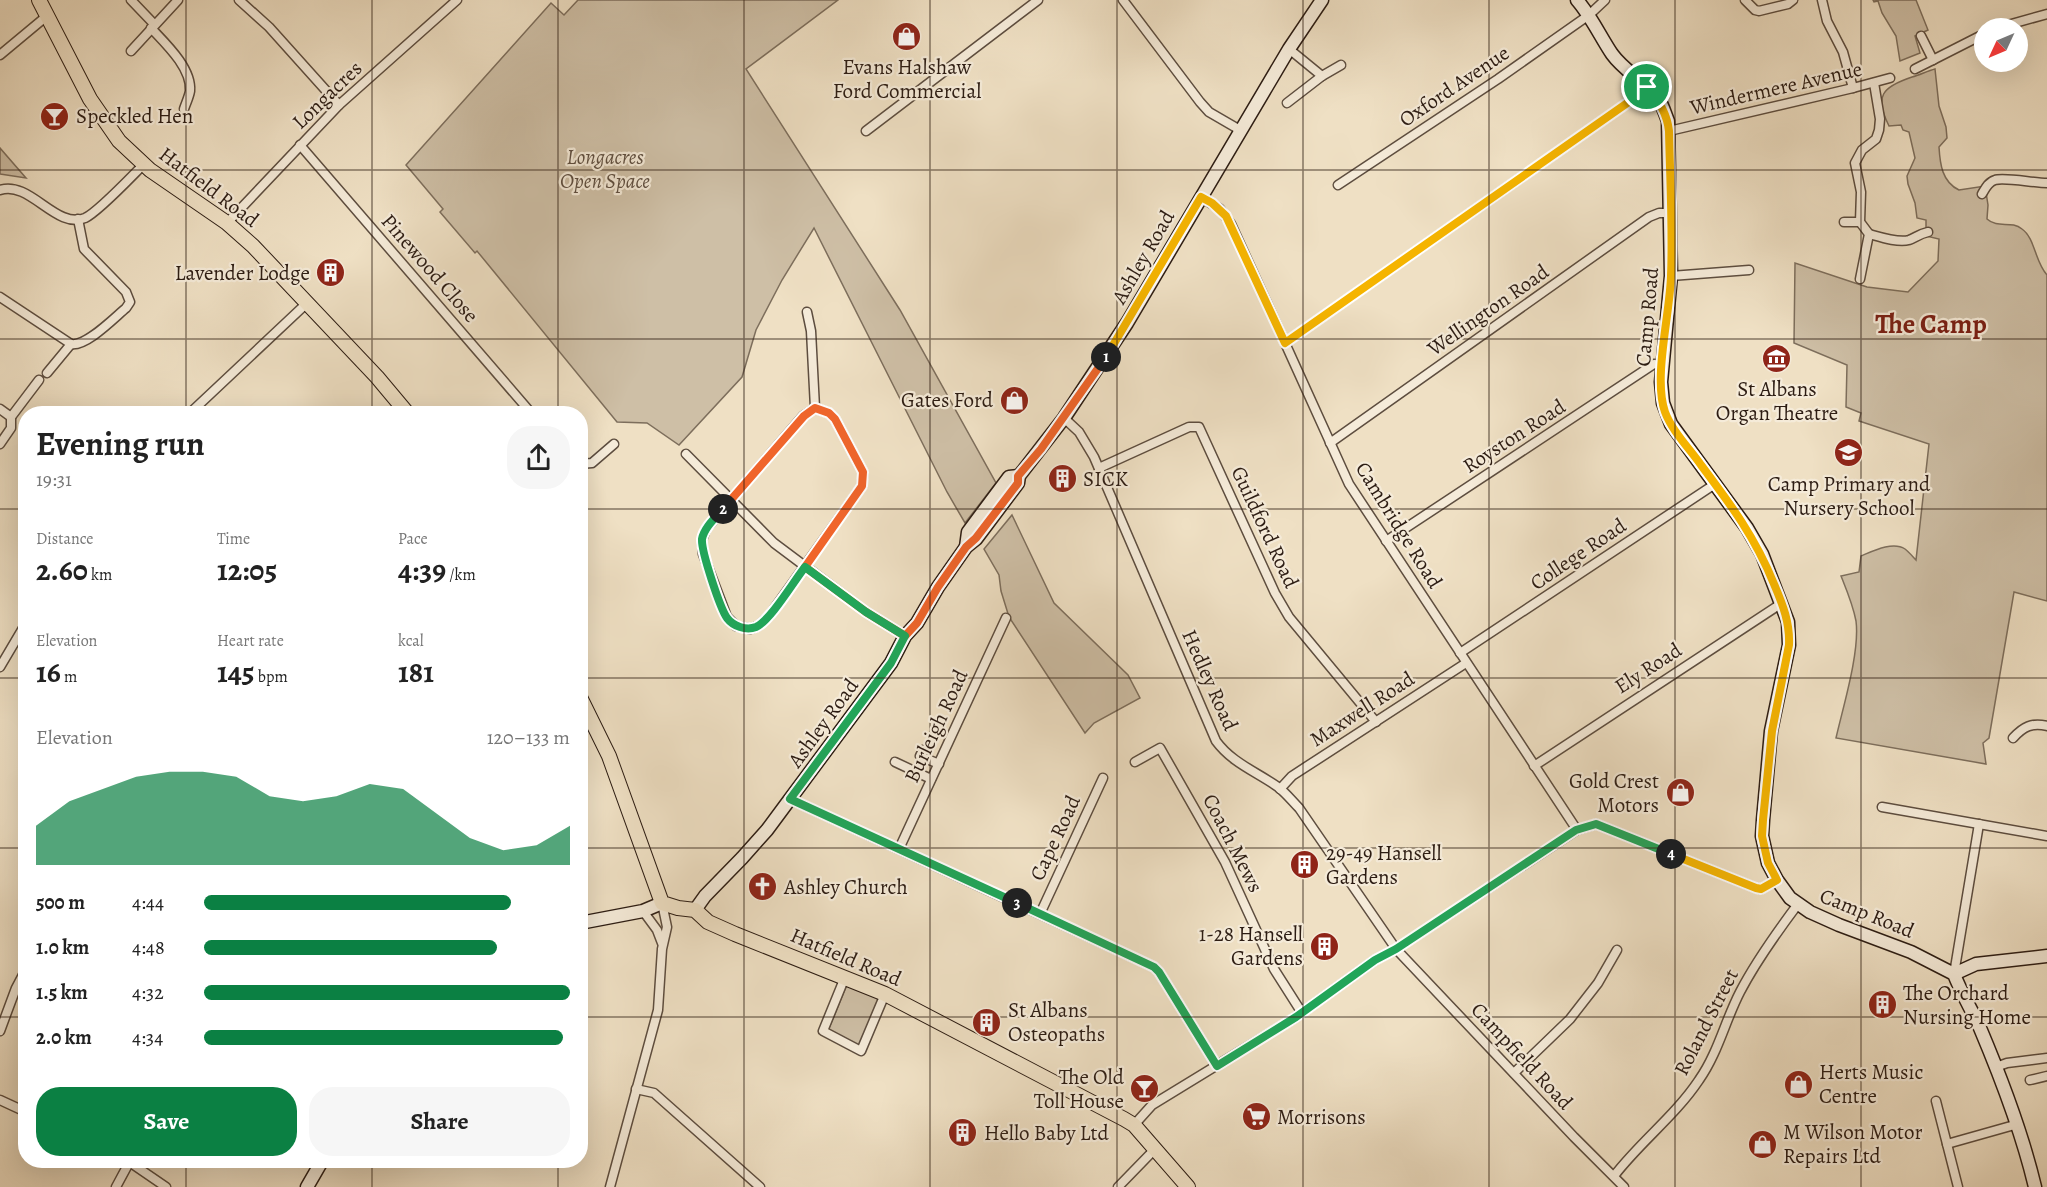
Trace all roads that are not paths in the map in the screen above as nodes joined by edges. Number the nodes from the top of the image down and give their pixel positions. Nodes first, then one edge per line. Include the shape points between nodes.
1 (39, 0) edge
2 (131, 0) edge
3 (178, 0) edge
4 (239, 0) edge
5 (458, 0) edge
6 (1038, 0) edge
7 (1123, 0) edge
8 (1322, 0) edge
9 (1577, 0) edge
10 (1605, 0) edge
11 (1745, 0) edge
12 (1793, 0) edge
13 (1822, 0) edge
14 (2047, 14) edge
15 (48, 15) junction
16 (1589, 15) junction
17 (2028, 19) edge
18 (153, 26) junction
19 (1921, 36) dead end
20 (1974, 39) edge
21 (1289, 49) junction
22 (131, 51) dead end
23 (0, 55) edge
24 (1933, 60) junction
25 (1341, 65) dead end
26 (1915, 69) dead end
27 (1323, 76) junction
28 (1890, 78) dead end
29 (1874, 83) junction
30 (1647, 87) junction
31 (1853, 88) junction
32 (1287, 103) dead end
33 (339, 105) junction
34 (184, 109) dead end
35 (866, 130) dead end
36 (1240, 130) junction
37 (1669, 131) junction
38 (300, 146) junction
39 (143, 165) junction
40 (2047, 183) edge
41 (1338, 185) dead end
42 (0, 190) edge
43 (1982, 194) dead end
44 (1201, 197) junction
45 (1670, 213) junction
46 (78, 219) junction
47 (1844, 222) dead end
48 (1860, 222) junction
49 (227, 223) junction
50 (1928, 232) dead end
51 (1869, 234) junction
52 (1749, 270) dead end
53 (1671, 276) junction
54 (1860, 279) dead end
55 (0, 297) edge
56 (307, 303) junction
57 (807, 312) dead end
58 (1285, 343) junction
59 (70, 344) junction
60 (1663, 365) junction
61 (47, 373) dead end
62 (39, 380) dead end
63 (19, 406) edge
64 (198, 406) edge
65 (401, 406) edge
66 (525, 406) edge
67 (18, 408) edge
68 (815, 408) junction
69 (0, 409) edge
70 (11, 417) junction
71 (1064, 418) junction
72 (1330, 443) junction
73 (0, 444) edge
74 (614, 444) dead end
75 (686, 454) dead end
76 (588, 464) edge
77 (1099, 468) junction
78 (1715, 484) junction
79 (730, 500) junction
80 (1386, 541) junction
81 (805, 567) junction
82 (1782, 603) junction
83 (1005, 618) dead end
84 (18, 636) edge
85 (905, 636) junction
86 (1460, 654) junction
87 (1466, 663) junction
88 (0, 668) edge
89 (588, 713) edge
90 (1376, 722) junction
91 (2047, 726) edge
92 (2013, 738) dead end
93 (922, 750) dead end
94 (895, 762) dead end
95 (1135, 762) dead end
96 (939, 764) junction
97 (1534, 766) junction
98 (1103, 778) dead end
99 (931, 779) junction
100 (1280, 789) junction
101 (790, 799) junction
102 (1882, 807) dead end
103 (1979, 824) junction
104 (1576, 830) junction
105 (2047, 836) edge
106 (899, 849) junction
107 (1777, 880) junction
108 (662, 903) junction
109 (1798, 904) junction
110 (695, 910) junction
111 (643, 911) junction
112 (1040, 914) junction
113 (588, 921) edge
114 (663, 949) junction
115 (1396, 949) junction
116 (1617, 950) dead end
117 (2047, 956) edge
118 (1954, 974) junction
119 (845, 977) junction
120 (18, 984) edge
121 (885, 994) junction
122 (1302, 1012) junction
123 (0, 1031) edge
124 (2047, 1059) edge
125 (1217, 1066) junction
126 (1996, 1067) junction
127 (1514, 1073) junction
128 (2047, 1076) edge
129 (2030, 1080) dead end
130 (636, 1089) junction
131 (0, 1100) edge
132 (1936, 1101) dead end
133 (18, 1108) edge
134 (2018, 1124) junction
135 (1134, 1125) junction
136 (1947, 1144) junction
137 (1155, 1149) junction
138 (126, 1168) edge
139 (139, 1168) edge
140 (317, 1168) edge
141 (1614, 1176) junction
142 (116, 1187) edge
143 (166, 1187) edge
144 (307, 1187) edge
145 (610, 1187) edge
146 (760, 1187) edge
147 (1118, 1187) edge
148 (1188, 1187) edge
149 (1624, 1187) edge
150 (1959, 1187) edge
151 (2036, 1187) edge

1 - 15 main road, Hatfield Road
2 - 18 street
3 - 18 street
4 - 33 street via 269,27
5 - 33 street, Longacres
6 - 35 street
7 - 36 street via 1209,112
8 - 21 street, Ashley Road
9 - 16 street, Camp Road
10 - 16 street, Oxford Avenue
11 - 12 street via 1759,11
13 - 31 street
14 - 17 street
15 - 23 street
15 - 39 main road, Hatfield Road via 90,99 111,132
16 - 30 street, Camp Road via 1612,54
16 - 41 street, Oxford Avenue
18 - 22 street
18 - 34 street via 189,79
19 - 24 street
20 - 24 street
21 - 27 street
21 - 36 street, Ashley Road
24 - 26 street
25 - 27 street
27 - 32 street
28 - 29 street, Windermere Avenue
29 - 31 street, Windermere Avenue
29 - 48 street via 1880,126 1876,139 1862,150 1855,163 1861,192
30 - 37 street, Camp Road via 1660,103
30 - 58 street
31 - 37 street, Windermere Avenue
33 - 38 street, Longacres
36 - 44 street, Ashley Road
37 - 45 street, Camp Road
38 - 49 street, Longacres
38 - 66 street, Pinewood Close
39 - 46 street via 90,214
39 - 49 main road, Hatfield Road
40 - 43 street via 1996,180
42 - 46 street via 16,189 60,215
44 - 58 street, Cambridge Road via 1226,216
44 - 71 street, Ashley Road via 1127,323
45 - 53 street, Camp Road
45 - 72 street, Wellington Road via 1649,218
46 - 59 street via 84,249 126,292 130,302 84,341
47 - 48 street
48 - 51 street
49 - 56 main road, Hatfield Road
50 - 51 street via 1909,240
51 - 54 street
52 - 53 street
53 - 60 street, Camp Road
55 - 59 street
56 - 64 street
56 - 65 main road, Hatfield Road
57 - 68 street
58 - 72 street, Cambridge Road
59 - 61 street
60 - 78 street, Camp Road via 1661,392 1666,413
60 - 80 street, Royston Road via 1654,364
62 - 63 street
67 - 70 street
68 - 79 street
68 - 81 street via 835,419 863,472 862,486
69 - 70 street
70 - 73 street via 11,428
71 - 77 street, Hedley Road via 1087,442
71 - 85 street, Ashley Road via 1018,476 1018,483 993,507 976,538
72 - 80 street, Cambridge Road via 1349,484
74 - 76 street
75 - 79 street
77 - 90 street, Guildford Road via 1189,427 1199,427 1289,617
77 - 100 street, Hedley Road via 1216,741 1223,751
78 - 82 street, Camp Road via 1762,554
78 - 86 street, College Road
79 - 81 street
79 - 81 street via 706,529 702,540 703,554 727,617 736,626 758,626
80 - 86 street, Cambridge Road
81 - 85 street
82 - 97 street, Ely Road
82 - 107 street, Camp Road via 1789,645 1772,731 1762,828 1768,863
83 - 96 street, Burleigh Road
84 - 88 street
85 - 101 street, Ashley Road via 891,663
86 - 87 street, Cambridge Road
87 - 90 street, Maxwell Road
87 - 97 street, Cambridge Road
89 - 108 main road via 609,756
90 - 100 street, Maxwell Road via 1292,776
91 - 92 street via 2031,724
93 - 96 street via 920,756
94 - 99 street
95 - 122 street, Coach Mews via 1160,748 1225,862 1274,969
96 - 99 street, Burleigh Road
97 - 104 street, Cambridge Road
98 - 112 street, Cape Road
99 - 106 street, Burleigh Road
100 - 115 street, Hedley Road via 1307,818
101 - 106 street
101 - 110 street, Ashley Road
102 - 103 street
103 - 105 street
103 - 118 street
104 - 107 street via 1596,824 1756,888
104 - 115 street
106 - 112 street
107 - 109 street, Camp Road
108 - 110 main road, Hatfield Road
108 - 111 street
108 - 114 street via 667,927
109 - 118 street, Camp Road
109 - 141 street, Roland Street via 1739,993 1699,1080
110 - 119 main road, Hatfield Road via 708,922
111 - 113 street
111 - 114 street via 662,938
112 - 125 street via 1154,967
114 - 130 street via 658,1010
115 - 122 street
115 - 127 street, Campfield Road
116 - 127 street via 1570,1020
117 - 118 street via 1976,964
118 - 126 street
119 - 121 main road, Hatfield Road
119 - 121 street via 824,1031 861,1051
120 - 123 street
121 - 135 main road, Hatfield Road
122 - 125 street
124 - 126 street
125 - 135 street via 1152,1105
126 - 134 street
127 - 141 street, Campfield Road
128 - 129 street
130 - 145 street
130 - 146 street via 654,1093
131 - 133 street
132 - 136 street
134 - 136 street
134 - 151 street
135 - 137 main road, Hatfield Road
136 - 150 street
137 - 147 street
137 - 148 main road, Hatfield Road
138 - 142 street
139 - 143 street
140 - 144 street
141 - 149 street, Campfield Road

